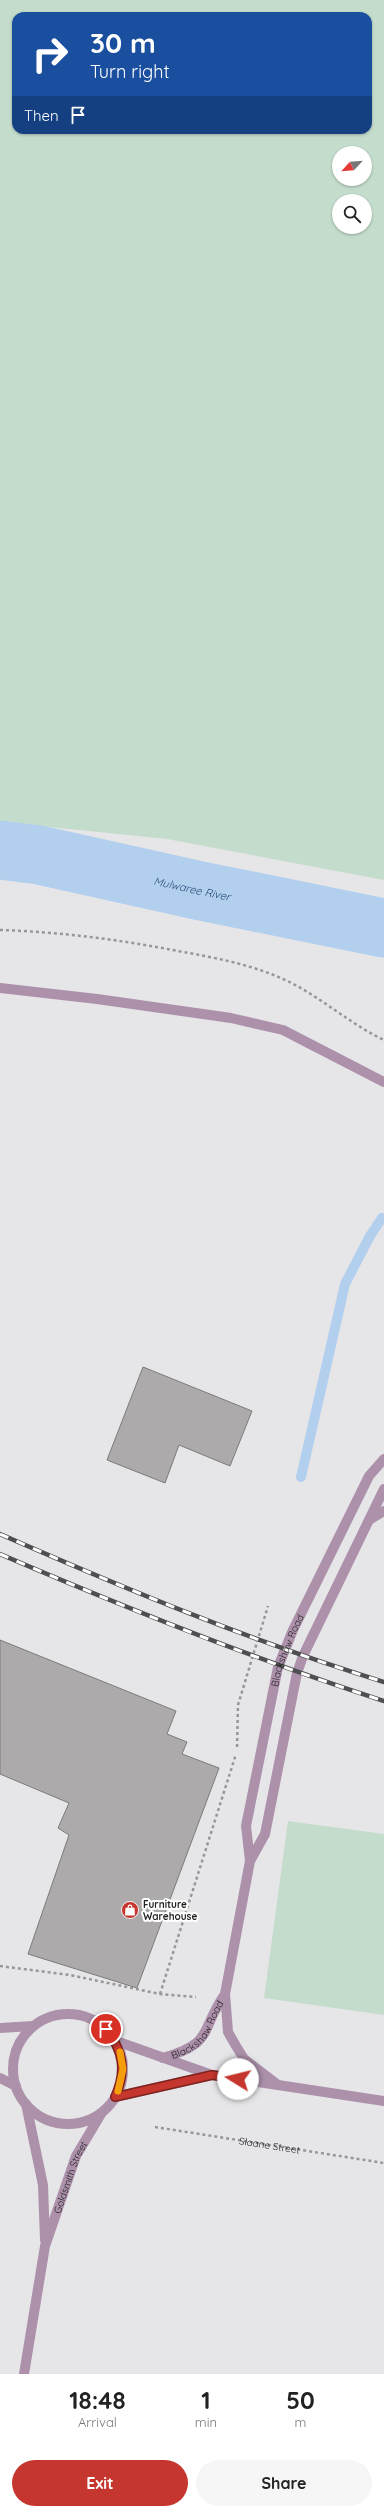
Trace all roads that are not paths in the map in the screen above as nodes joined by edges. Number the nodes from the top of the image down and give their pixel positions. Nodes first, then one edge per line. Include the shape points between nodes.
1 (0, 988) edge
2 (384, 1082) edge
3 (384, 1459) edge
4 (384, 1489) edge
5 (384, 1511) edge
6 (369, 1520) junction
7 (250, 1861) junction
8 (225, 1994) junction
9 (33, 2026) junction
10 (0, 2028) edge
11 (116, 2041) junction
12 (163, 2058) junction
13 (212, 2075) junction
14 (0, 2078) edge
15 (278, 2085) junction
16 (16, 2086) junction
17 (115, 2097) junction
18 (384, 2101) edge
19 (26, 2104) junction
20 (102, 2112) junction
21 (45, 2246) junction
22 (24, 2374) edge

1 - 2 street via 231,1018 283,1030
3 - 7 street, Blackshaw Road via 368,1476 293,1630 278,1667 246,1826
4 - 6 street, Blackshaw Road
5 - 6 street
6 - 7 street, Blackshaw Road via 303,1656 289,1706 265,1834
7 - 8 street, Blackshaw Road
8 - 12 street, Blackshaw Road via 204,2037 186,2051
8 - 15 street, Blackshaw Road via 228,2032 236,2046 244,2059
9 - 10 street
9 - 11 street via 47,2018 77,2014 106,2029
9 - 16 street via 22,2038 15,2053 13,2069
11 - 12 street
11 - 17 street via 123,2069 121,2084
12 - 13 street
13 - 15 street
13 - 17 street
14 - 16 street
15 - 18 street
16 - 19 street
17 - 20 street
19 - 20 street via 38,2115 54,2122 70,2124 87,2121
19 - 21 street, Goldsmith Street via 43,2185
20 - 21 street, Goldsmith Street via 76,2156
21 - 22 street, Goldsmith Street

